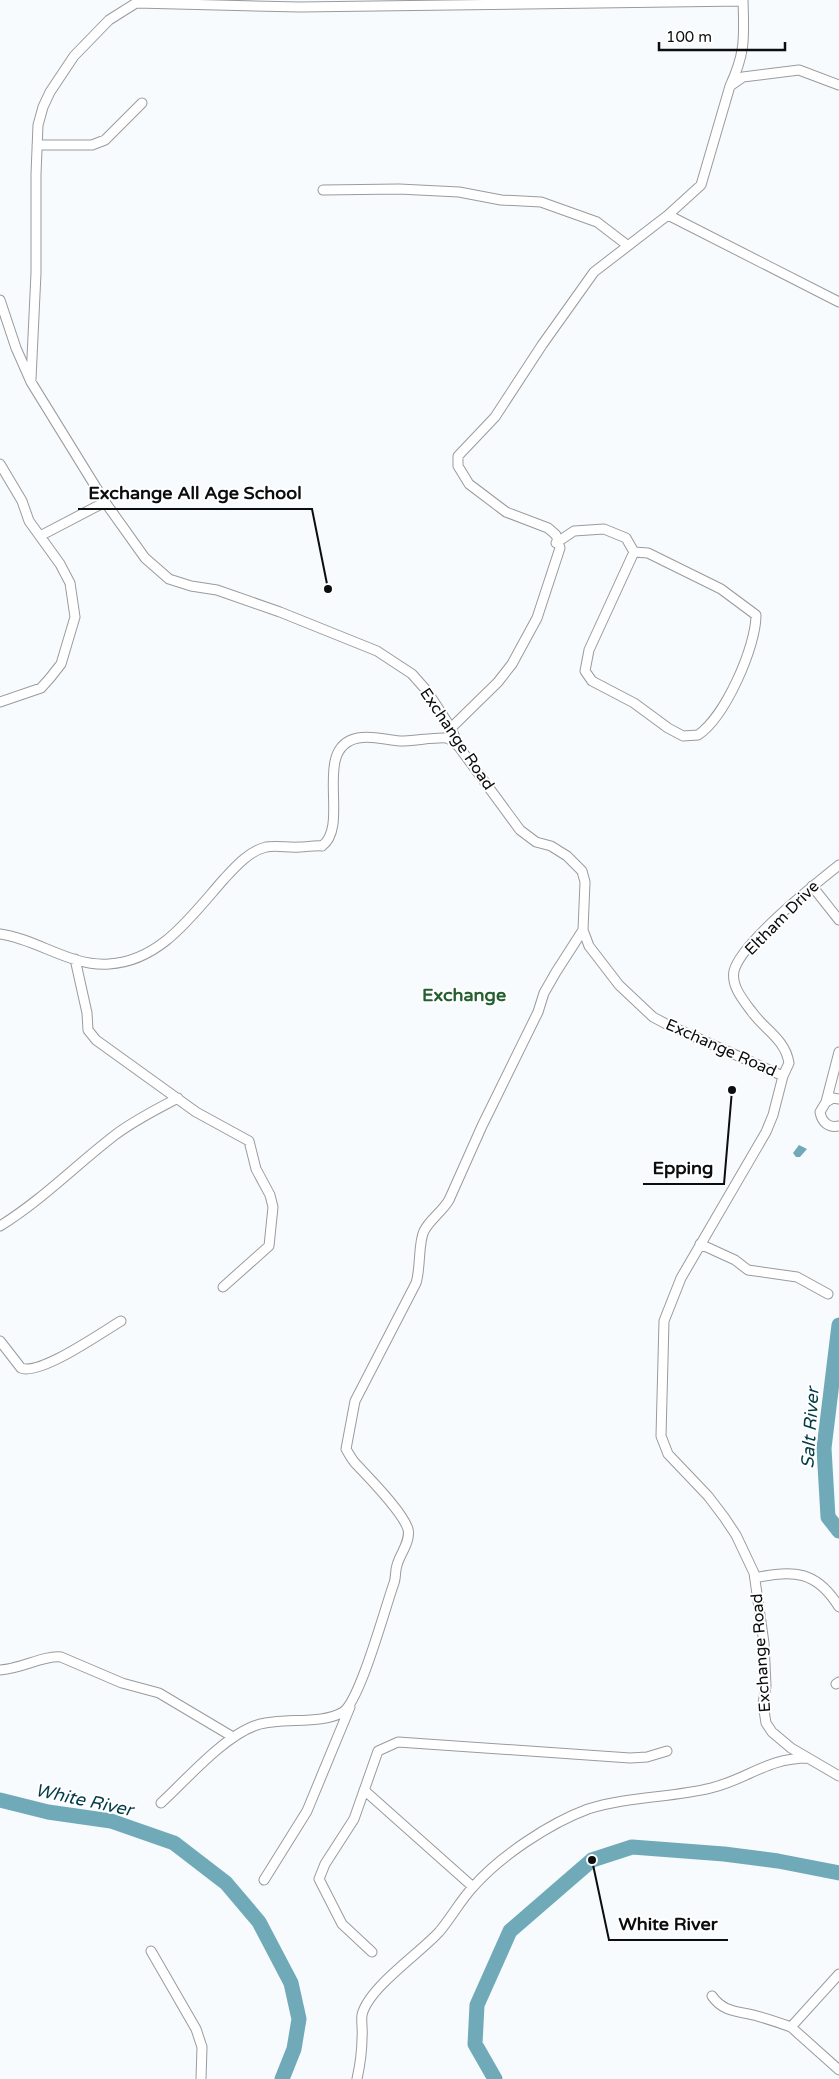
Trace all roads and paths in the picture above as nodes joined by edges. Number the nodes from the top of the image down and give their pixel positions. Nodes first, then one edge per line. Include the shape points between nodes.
1 (743, 1) edge
2 (839, 85) edge
3 (730, 86) junction
4 (142, 103) dead end
5 (37, 145) junction
6 (323, 190) dead end
7 (668, 215) junction
8 (627, 245) junction
9 (839, 302) edge
10 (1, 304) edge
11 (31, 382) junction
12 (0, 464) edge
13 (105, 502) junction
14 (40, 536) junction
15 (556, 543) junction
16 (634, 552) junction
17 (0, 702) edge
18 (451, 728) junction
19 (459, 747) junction
20 (839, 865) edge
21 (812, 886) junction
22 (839, 920) edge
23 (583, 930) junction
24 (0, 934) edge
25 (75, 959) junction
26 (839, 1052) edge
27 (782, 1076) junction
28 (830, 1087) junction
29 (178, 1098) junction
30 (838, 1099) edge
31 (826, 1102) junction
32 (839, 1126) edge
33 (0, 1226) edge
34 (700, 1244) junction
35 (223, 1287) dead end
36 (828, 1294) dead end
37 (121, 1321) dead end
38 (0, 1341) edge
39 (755, 1578) junction
40 (839, 1607) edge
41 (0, 1670) edge
42 (351, 1705) junction
43 (233, 1737) junction
44 (667, 1751) dead end
45 (808, 1758) junction
46 (839, 1776) edge
47 (364, 1790) junction
48 (160, 1803) dead end
49 (264, 1880) dead end
50 (473, 1887) junction
51 (151, 1950) dead end
52 (372, 1952) dead end
53 (839, 1974) edge
54 (712, 1996) dead end
55 (791, 2027) junction
56 (839, 2070) edge
57 (201, 2079) edge
58 (357, 2079) edge

1 - 3 street via 741,62
1 - 5 street via 300,7 136,3 102,26 61,74 43,107
2 - 3 street via 799,70 743,76
3 - 7 street via 704,180
4 - 5 street via 99,143
5 - 11 street
6 - 8 street via 442,191 541,202 597,222
7 - 8 street
7 - 9 street
8 - 15 street via 594,272 495,417 458,456 458,466 469,484 506,512 548,528 556,535
10 - 11 street, Exchange Road
11 - 13 street, Exchange Road
12 - 14 street
13 - 14 street
13 - 18 street, Exchange Road via 145,558 169,579 217,590 377,651 412,674
14 - 17 street via 70,583 75,617 60,664 50,678 41,688
15 - 16 street via 574,532 604,530 626,538
15 - 18 street via 559,544 558,554 537,618 512,664
16 - 16 street via 648,552 721,589 756,616 756,630 740,671 715,716 698,735 683,736 668,728 634,703 592,681 585,671 588,650
18 - 19 street, Exchange Road
19 - 23 street, Exchange Road via 520,830 536,842 551,846 567,856 582,871 585,882
19 - 25 street via 447,738 398,741 374,736 349,741 337,753 332,825 326,843 322,846 265,847 253,854 231,871 183,926 144,955 110,964
20 - 21 street, Eltham Drive
21 - 22 street
21 - 27 street, Eltham Drive via 746,951 734,970 734,985 741,998 782,1042 789,1063
23 - 27 street, Exchange Road via 589,946 614,979 653,1017
23 - 42 street via 544,993 449,1200 423,1233 416,1283 355,1401 346,1449 354,1463 399,1514 408,1536
24 - 25 street via 27,940
25 - 29 street via 88,1030 113,1054
26 - 28 street
27 - 34 street, Exchange Road via 774,1115 766,1132
28 - 30 street
28 - 31 street
29 - 33 street via 114,1135 50,1191
29 - 35 street via 220,1127 249,1141 256,1169 270,1194 273,1207 269,1246
30 - 31 street
31 - 32 street via 821,1108 822,1120 828,1125
34 - 36 street via 748,1270 796,1277
34 - 39 street, Exchange Road via 681,1278 664,1321 661,1436 668,1454 708,1496 736,1535
37 - 38 street via 74,1349 37,1368 26,1370
39 - 40 street via 788,1572 802,1574 817,1583
39 - 45 street, Exchange Road via 764,1643 764,1714 772,1732
41 - 43 street via 21,1667 51,1656 61,1657 122,1684 159,1693
42 - 43 street via 336,1715 271,1722 248,1728
42 - 49 street via 307,1811
43 - 48 street
44 - 47 street via 630,1758 398,1742 378,1751
45 - 46 street, Exchange Road
45 - 50 street via 778,1761 710,1789 632,1798 586,1810 532,1838
47 - 50 street
47 - 52 street via 354,1819 319,1879 342,1924
50 - 58 street via 439,1932 369,2001 362,2015
51 - 57 street via 196,2029 202,2047
53 - 55 street
54 - 55 street via 719,2005 732,2012 756,2015
55 - 56 street

